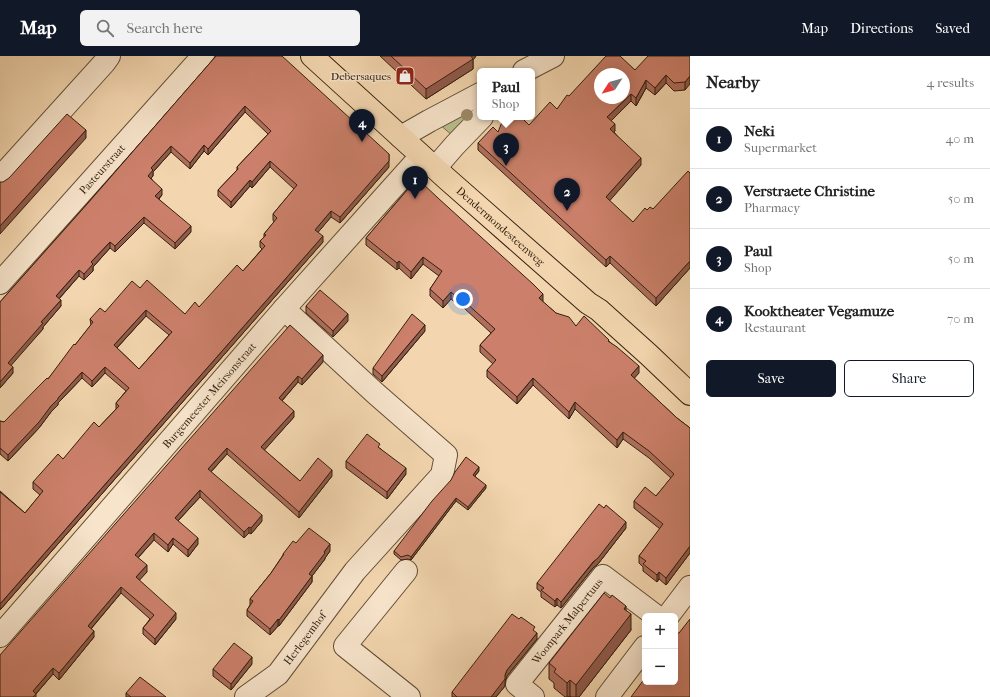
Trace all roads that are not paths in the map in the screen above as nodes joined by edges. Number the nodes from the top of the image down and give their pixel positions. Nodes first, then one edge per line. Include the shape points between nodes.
1 (109, 56) edge
2 (203, 56) edge
3 (312, 56) edge
4 (553, 56) edge
5 (531, 68) edge
6 (477, 96) edge
7 (479, 120) edge
8 (401, 137) junction
9 (428, 162) junction
10 (0, 178) edge
11 (0, 283) edge
12 (284, 309) junction
13 (690, 394) edge
14 (406, 571) dead end
15 (690, 587) edge
16 (652, 613) edge
17 (670, 613) edge
18 (0, 636) edge
19 (643, 649) edge
20 (511, 690) edge
21 (246, 697) edge
22 (409, 697) edge
23 (533, 697) edge
24 (607, 697) edge

1 - 10 street
2 - 11 street, Pasteurstraat
3 - 8 main road, Dendermondesteenweg
4 - 5 street
6 - 8 street
7 - 9 street, Burgemeester Meirsonstraat via 455,145
8 - 9 main road, Dendermondesteenweg
9 - 12 street, Burgemeester Meirsonstraat
9 - 13 main road, Dendermondesteenweg via 649,354
12 - 18 street, Burgemeester Meirsonstraat
12 - 21 street, Herlegemhof via 446,455 442,475 355,571 278,674
14 - 22 street via 345,646
15 - 17 street
16 - 20 street, Woonpark Malpertuus via 603,576
19 - 24 street
20 - 23 street, Woonpark Malpertuus

